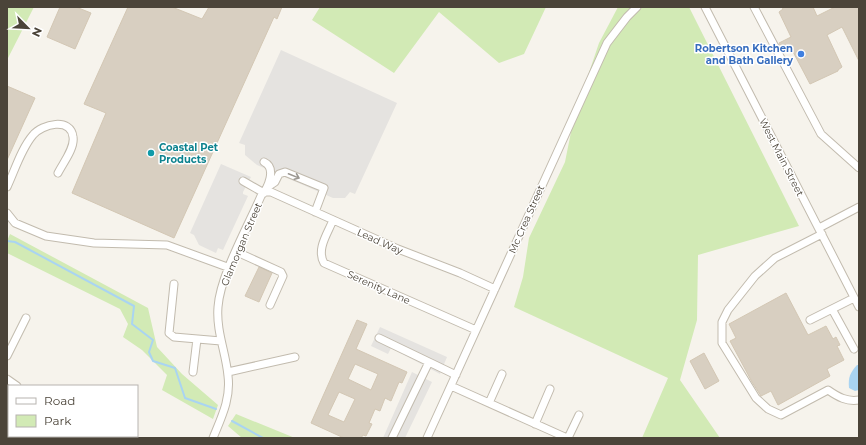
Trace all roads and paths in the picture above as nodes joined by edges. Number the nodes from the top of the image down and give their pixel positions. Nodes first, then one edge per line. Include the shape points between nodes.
1 (637, 7) edge
2 (705, 7) edge
3 (754, 7) edge
4 (264, 162) dead end
5 (859, 168) edge
6 (58, 174) dead end
7 (243, 181) dead end
8 (7, 187) edge
9 (266, 190) junction
10 (859, 207) edge
11 (315, 212) junction
12 (7, 213) edge
13 (334, 220) junction
14 (820, 231) junction
15 (236, 252) junction
16 (230, 268) junction
17 (174, 284) dead end
18 (495, 289) junction
19 (854, 298) junction
20 (270, 305) dead end
21 (859, 306) edge
22 (832, 309) junction
23 (26, 318) dead end
24 (810, 320) dead end
25 (476, 330) junction
26 (379, 338) dead end
27 (197, 339) junction
28 (221, 341) junction
29 (854, 349) dead end
30 (7, 356) edge
31 (295, 357) dead end
32 (429, 362) junction
33 (193, 372) dead end
34 (228, 372) junction
35 (502, 374) dead end
36 (456, 375) junction
37 (7, 379) edge
38 (16, 385) edge
39 (451, 386) junction
40 (550, 390) dead end
41 (859, 400) edge
42 (489, 403) junction
43 (579, 415) dead end
44 (535, 424) junction
45 (213, 438) edge
46 (392, 438) edge
47 (427, 438) edge
48 (568, 438) edge

1 - 18 street, Mc Crea Street via 607,43
2 - 14 street, West Main Street
3 - 5 street via 821,134
4 - 9 street via 271,169
6 - 8 street via 73,143 73,134 57,124 46,124 34,134
7 - 9 street, Lead Way
9 - 11 street, Lead Way
9 -> 11 street via 279,174 285,172 324,188
9 - 15 street, Glamorgan Street
10 - 14 street
11 - 13 street, Lead Way
12 - 16 street via 15,222 46,236 94,242 167,245
13 - 18 street, Lead Way
13 - 25 street, Serenity Lane via 321,248 324,263
14 - 19 street, West Main Street
14 - 41 street via 775,258 755,276 722,322 722,343 756,398 768,409 781,415 828,390 843,399
15 - 16 street, Glamorgan Street
15 - 20 street via 281,272 283,276
16 - 28 street, Glamorgan Street via 218,306
17 - 27 street via 168,333 174,337
18 - 25 street, Mc Crea Street
19 - 21 street, West Main Street
19 - 22 street
22 - 24 street
22 - 29 street
23 - 30 street
25 - 36 street, Mc Crea Street
26 - 32 street
27 - 28 street
27 - 33 street
28 - 34 street, Glamorgan Street
31 - 34 street
32 - 36 street
32 - 46 street
34 - 45 street, Glamorgan Street via 227,401
35 - 42 street
36 - 39 street, Mc Crea Street
37 - 38 street
39 - 42 street
39 - 47 street, Mc Crea Street
40 - 44 street
42 - 44 street
43 - 48 street
44 - 48 street

